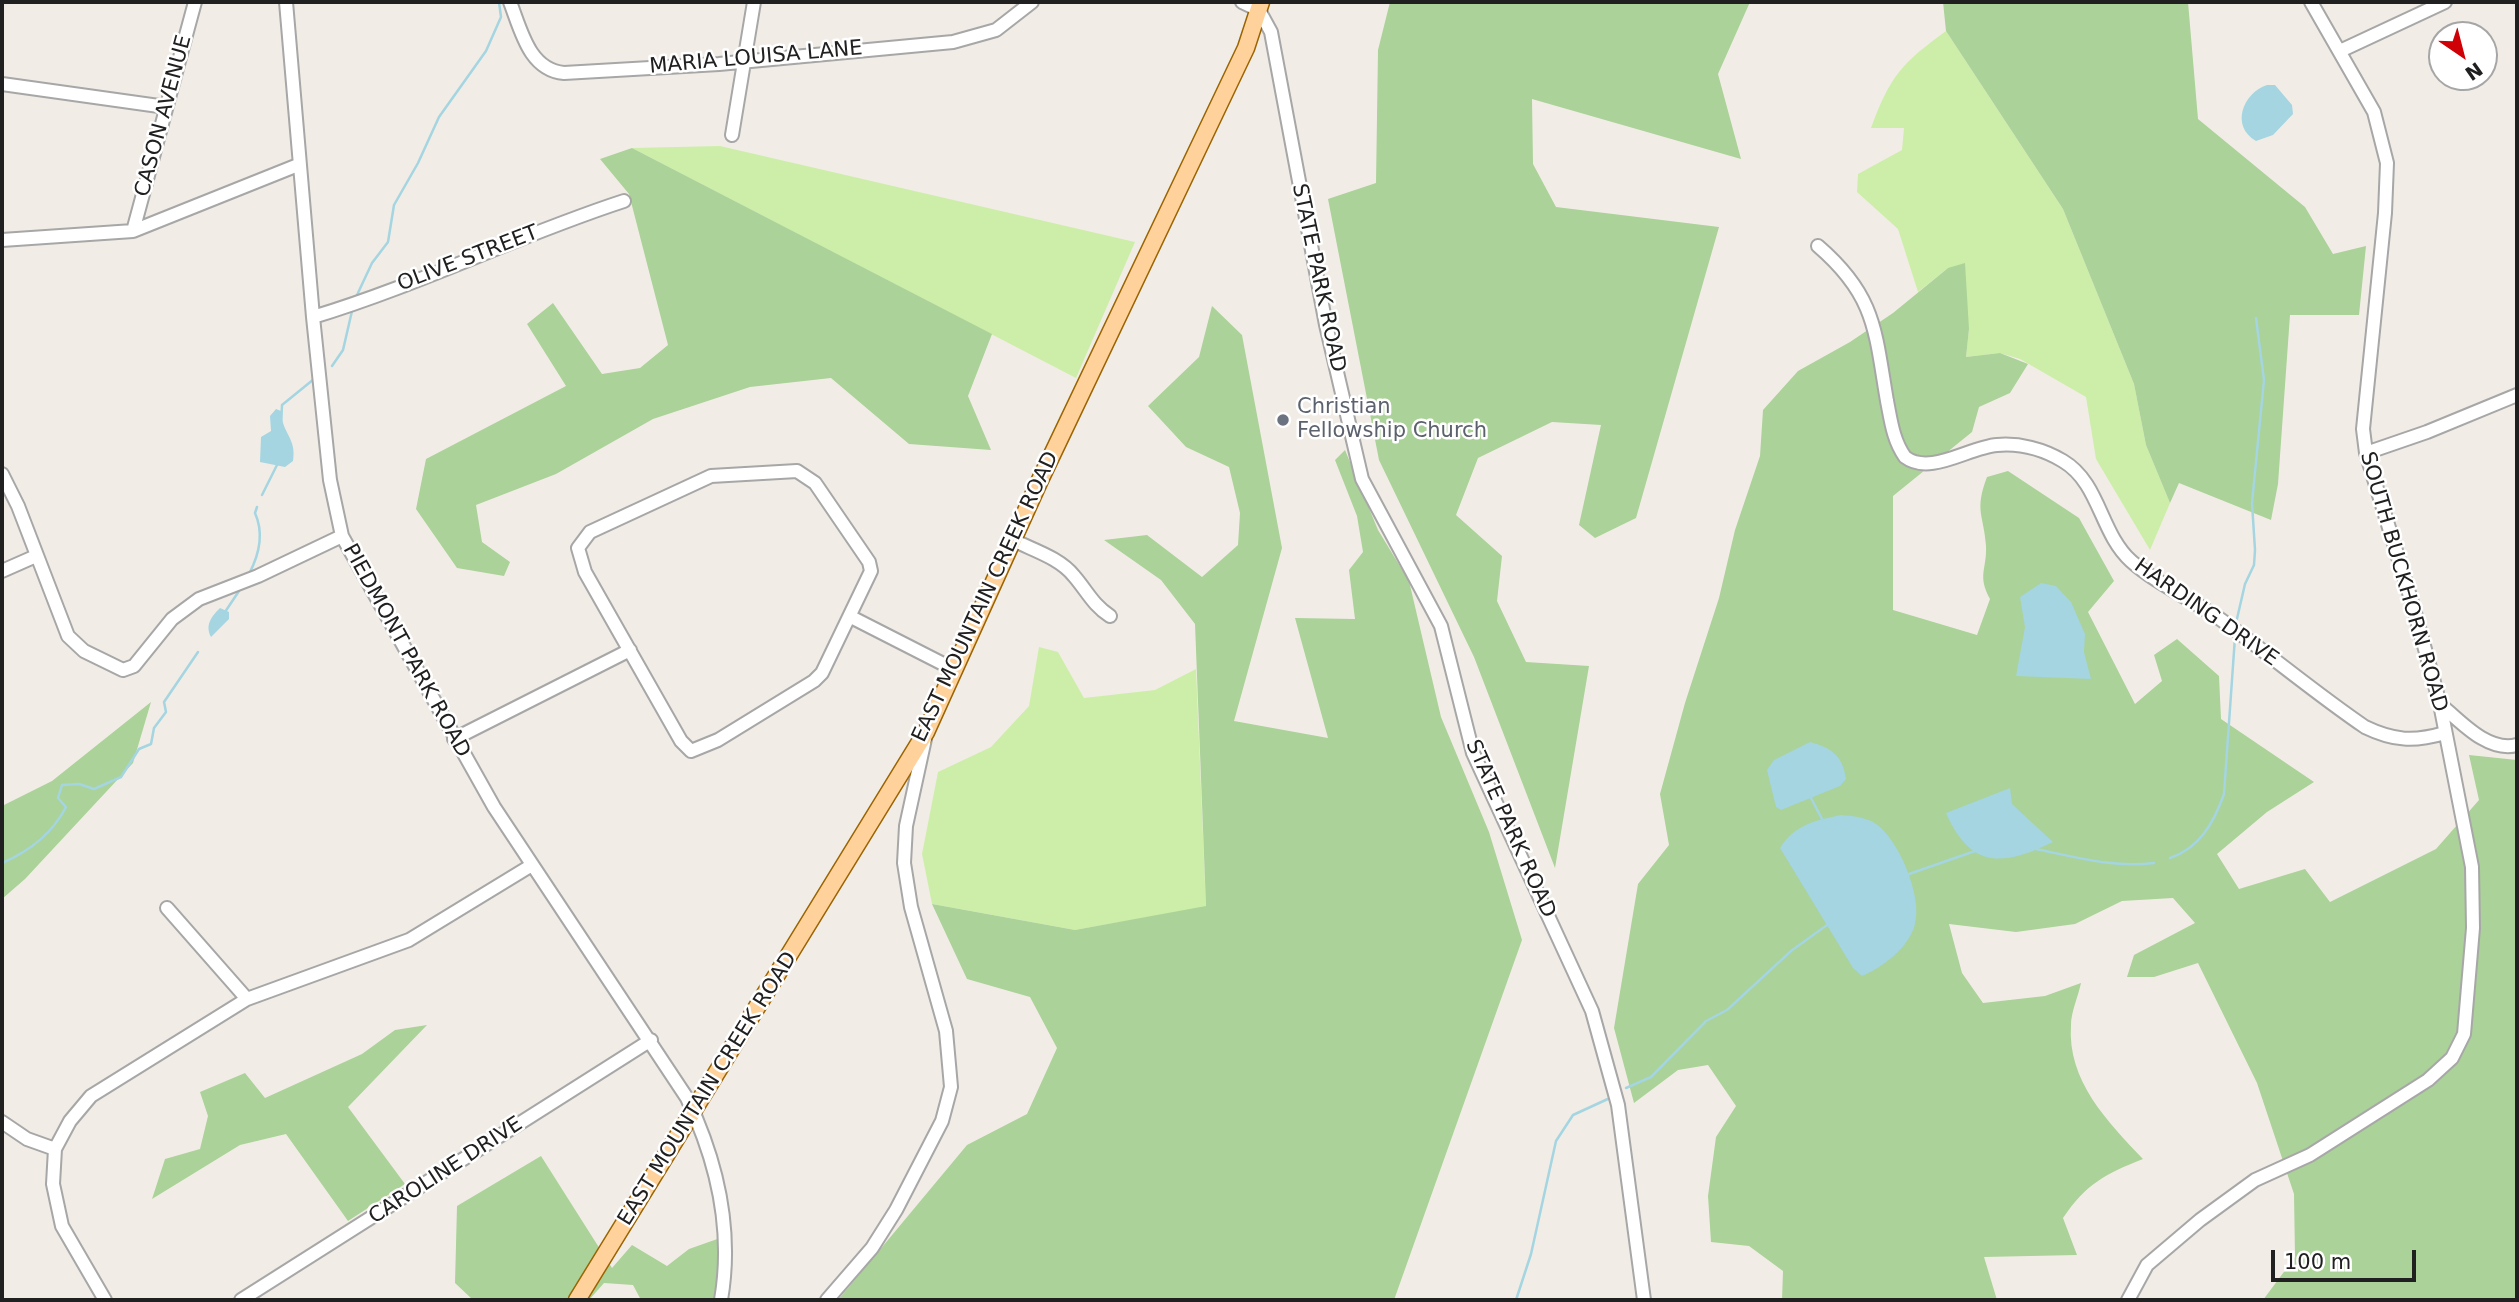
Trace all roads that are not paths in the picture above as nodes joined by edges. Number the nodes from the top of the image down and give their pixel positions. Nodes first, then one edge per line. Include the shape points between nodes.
1 (195, 2) edge
2 (286, 2) edge
3 (510, 2) edge
4 (754, 2) edge
5 (1032, 2) edge
6 (1242, 2) edge
7 (2311, 2) edge
8 (2445, 2) edge
9 (1260, 6) edge
10 (2340, 51) junction
11 (746, 61) junction
12 (2, 84) edge
13 (166, 107) junction
14 (732, 135) dead end
15 (298, 165) junction
16 (624, 201) dead end
17 (133, 231) junction
18 (2, 240) edge
19 (1818, 246) dead end
20 (313, 317) junction
21 (2517, 395) edge
22 (2366, 453) junction
23 (2, 474) edge
24 (342, 536) junction
25 (1013, 540) junction
26 (36, 556) junction
27 (2, 571) edge
28 (1110, 616) dead end
29 (851, 617) junction
30 (630, 650) junction
31 (955, 670) junction
32 (2440, 704) junction
33 (926, 732) junction
34 (2445, 733) junction
35 (454, 739) junction
36 (2517, 746) edge
37 (532, 865) junction
38 (167, 908) dead end
39 (247, 999) junction
40 (651, 1040) junction
41 (694, 1111) junction
42 (2, 1122) edge
43 (55, 1149) junction
44 (105, 1300) edge
45 (241, 1300) edge
46 (577, 1300) edge
47 (721, 1300) edge
48 (827, 1300) edge
49 (1644, 1300) edge
50 (2127, 1300) edge

1 - 13 street, CASON AVENUE
2 - 15 street, PIEDMONT PARK ROAD
3 - 11 street, MARIA LOUISA LANE via 533,57 553,72
4 - 11 street
5 - 11 street, MARIA LOUISA LANE via 1007,24 970,39
6 - 9 street
7 - 10 street, SOUTH BUCKHORN ROAD
8 - 10 street
9 - 25 main road, EAST MOUNTAIN CREEK ROAD via 1246,48
9 - 49 street, STATE PARK ROAD via 1271,32 1326,325 1362,479 1437,617 1473,753 1592,1011 1618,1105
10 - 22 street, SOUTH BUCKHORN ROAD via 2374,112 2386,163 2385,214 2363,415
11 - 14 street
12 - 13 street
13 - 17 street, CASON AVENUE
15 - 17 street
15 - 20 street, PIEDMONT PARK ROAD
16 - 20 street, OLIVE STREET
17 - 18 street
19 - 34 street, HARDING DRIVE via 1871,314 1895,437 1909,460 1927,464 2007,444 2062,461 2085,481 2112,537 2142,570 2218,618 2365,727 2404,741
20 - 24 street, PIEDMONT PARK ROAD via 330,480
21 - 22 street
22 - 32 street, SOUTH BUCKHORN ROAD
23 - 26 street
24 - 26 street via 198,599 172,619 134,666 123,670 84,652 68,636
24 - 35 street, PIEDMONT PARK ROAD
25 - 28 street via 1060,562 1074,574 1094,606
25 - 31 main road, EAST MOUNTAIN CREEK ROAD
26 - 27 street
29 - 30 street via 814,681 695,751 681,741
29 - 30 street via 869,581 870,567 811,478 797,471 721,474 590,532 580,544 577,552 585,572
29 - 31 street
30 - 35 street
31 - 33 main road, EAST MOUNTAIN CREEK ROAD
32 - 34 street, SOUTH BUCKHORN ROAD
32 - 36 street via 2486,740
33 - 41 main road, EAST MOUNTAIN CREEK ROAD
33 - 48 street via 906,826 904,863 911,907 946,1031 951,1087 942,1121 896,1210 872,1248
34 - 50 street, SOUTH BUCKHORN ROAD via 2472,867 2469,990 2459,1048 2440,1070 2401,1099 2310,1155 2255,1180 2200,1220 2147,1265
35 - 37 street, PIEDMONT PARK ROAD
37 - 39 street via 409,940
37 - 40 street, PIEDMONT PARK ROAD
38 - 39 street
39 - 43 street via 97,1091 70,1121
40 - 41 street, PIEDMONT PARK ROAD
40 - 45 street, CAROLINE DRIVE
41 - 46 main road, EAST MOUNTAIN CREEK ROAD
41 - 47 street, PIEDMONT PARK ROAD via 721,1199 725,1265
42 - 43 street via 27,1139
43 - 44 street via 53,1184 58,1215

